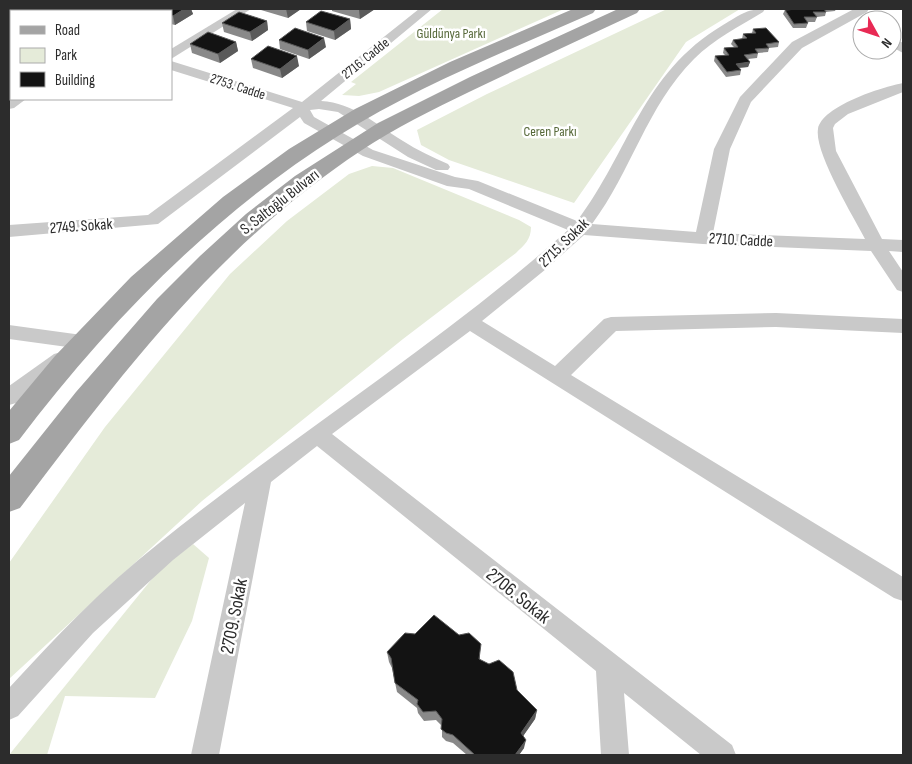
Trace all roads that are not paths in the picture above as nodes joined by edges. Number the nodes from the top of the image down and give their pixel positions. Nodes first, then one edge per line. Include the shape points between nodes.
1 (245, 9) edge
2 (426, 9) edge
3 (587, 9) edge
4 (631, 9) edge
5 (759, 9) edge
6 (852, 18) edge
7 (172, 54) edge
8 (172, 65) edge
9 (903, 87) edge
10 (304, 107) junction
11 (358, 116) junction
12 (378, 130) junction
13 (331, 132) junction
14 (353, 146) junction
15 (472, 185) junction
16 (152, 220) joint
17 (580, 229) junction
18 (9, 231) edge
19 (703, 238) junction
20 (878, 246) junction
21 (903, 246) edge
22 (903, 286) edge
23 (469, 322) junction
24 (903, 326) edge
25 (9, 332) edge
26 (82, 342) junction
27 (557, 376) junction
28 (9, 397) edge
29 (9, 432) edge
30 (317, 434) junction
31 (261, 477) junction
32 (9, 499) edge
33 (903, 590) edge
34 (609, 667) junction
35 (9, 706) edge
36 (205, 755) edge
37 (615, 755) edge
38 (722, 755) edge

1 - 7 street
2 - 10 street, 2716. Cadde
3 - 11 main road, S. Saltoğlu Bulvarı via 414,87
4 - 12 main road, S. Saltoğlu Bulvarı
5 - 17 street, 2715. Sokak via 712,37 670,77 647,111 600,202
6 - 19 street via 797,45 745,100 722,149
8 - 10 street, 2753. Cadde
9 - 20 street via 843,111 829,121 824,134 828,151
10 - 11 street via 331,105
10 - 13 street via 306,117
10 - 16 street, 2716. Cadde
11 - 12 street
11 - 13 main road, S. Saltoğlu Bulvarı
12 - 14 main road, S. Saltoğlu Bulvarı
12 - 15 street
13 - 14 street
13 - 26 main road, S. Saltoğlu Bulvarı via 277,168 195,232 142,280
14 - 15 street via 453,182
14 - 32 main road, S. Saltoğlu Bulvarı via 253,220 192,277 129,345
15 - 17 street, 2710. Cadde
16 - 18 street, 2749. Sokak
17 - 19 street, 2710. Cadde
17 - 23 street, 2715. Sokak
19 - 20 street, 2710. Cadde
20 - 21 street, 2710. Cadde
20 - 22 street
23 - 27 street
23 - 30 street, 2715. Sokak
24 - 27 street via 776,320 611,324
25 - 26 street
26 - 28 street
26 - 29 main road, S. Saltoğlu Bulvarı
27 - 33 street
30 - 31 street, 2715. Sokak
30 - 34 street, 2706. Sokak
31 - 35 street, 2715. Sokak via 166,552 84,625
31 - 36 street, 2709. Sokak
34 - 37 street
34 - 38 street, 2706. Sokak

